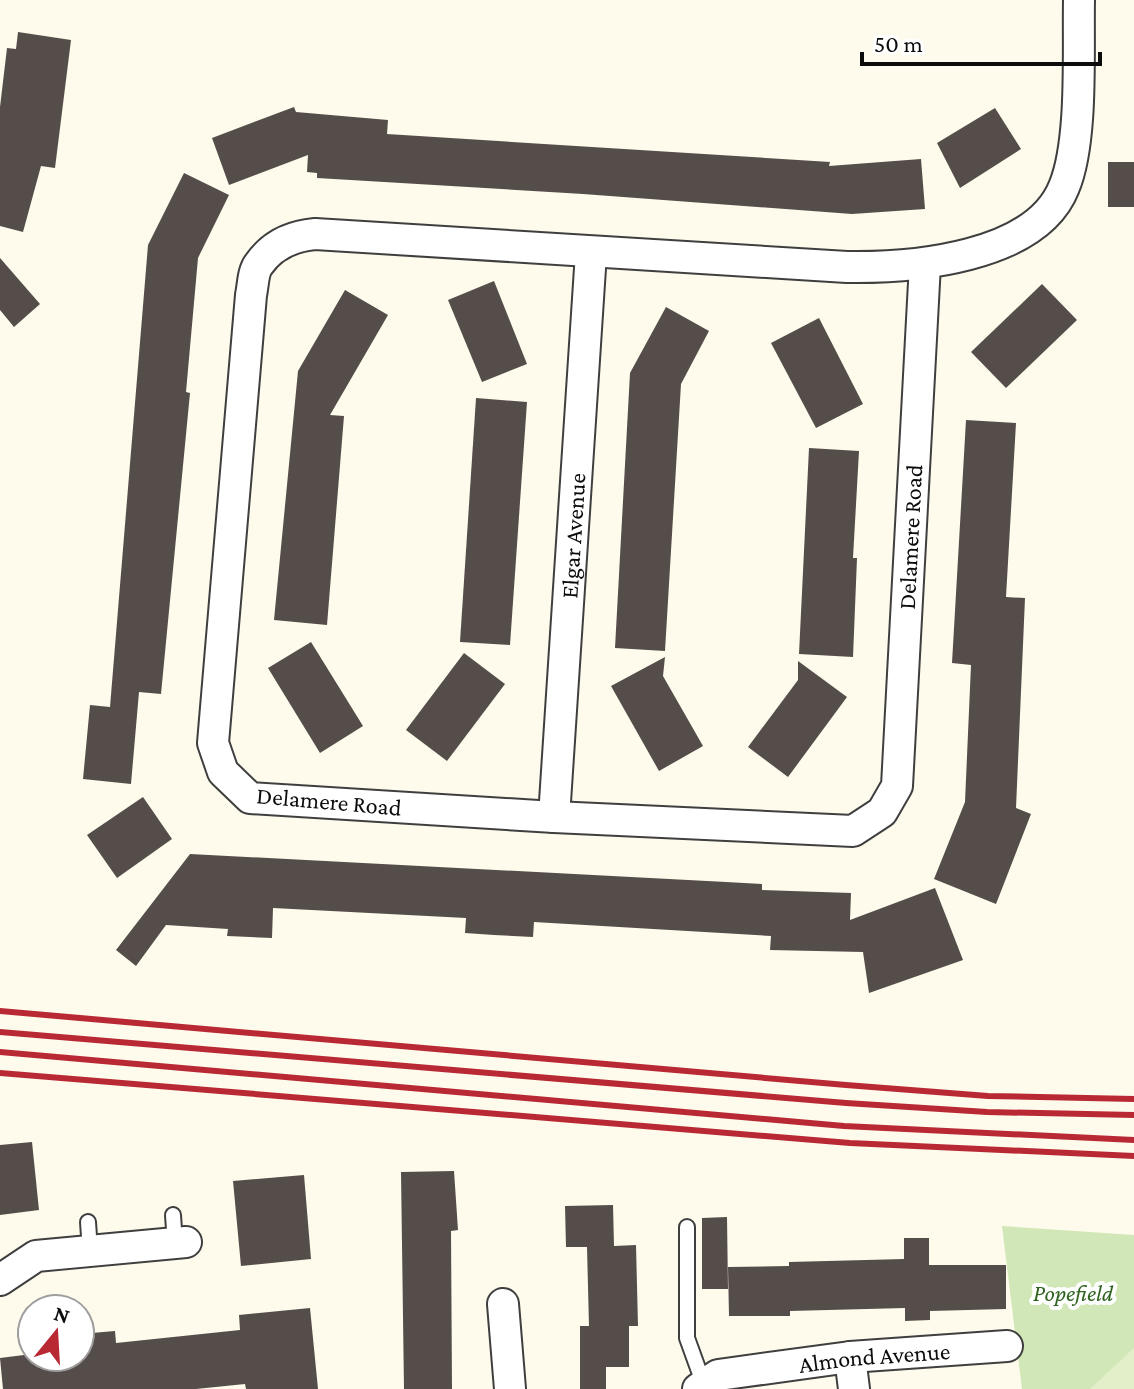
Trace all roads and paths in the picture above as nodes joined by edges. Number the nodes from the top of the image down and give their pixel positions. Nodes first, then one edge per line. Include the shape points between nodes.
1 (1079, 0) edge
2 (591, 253) junction
3 (925, 264) junction
4 (554, 817) junction
5 (687, 1227) dead end
6 (178, 1234) dead end
7 (1, 1276) edge
8 (503, 1304) dead end
9 (1007, 1346) dead end
10 (850, 1357) junction
11 (701, 1387) edge
12 (510, 1389) edge
13 (854, 1389) edge

1 - 3 street, Delamere Road via 1075,123 1064,189 1048,213 1023,233
2 - 3 street, Delamere Road via 847,267
2 - 4 street, Elgar Avenue
2 - 4 street, Delamere Road via 315,234 296,235 257,265 213,743 223,772 250,798
3 - 4 street, Delamere Road via 897,786 882,812 853,831
5 - 11 lane via 687,1338
6 - 7 street via 89,1236
8 - 12 street
9 - 10 street, Almond Avenue
10 - 11 street, Almond Avenue via 718,1375
10 - 13 street

